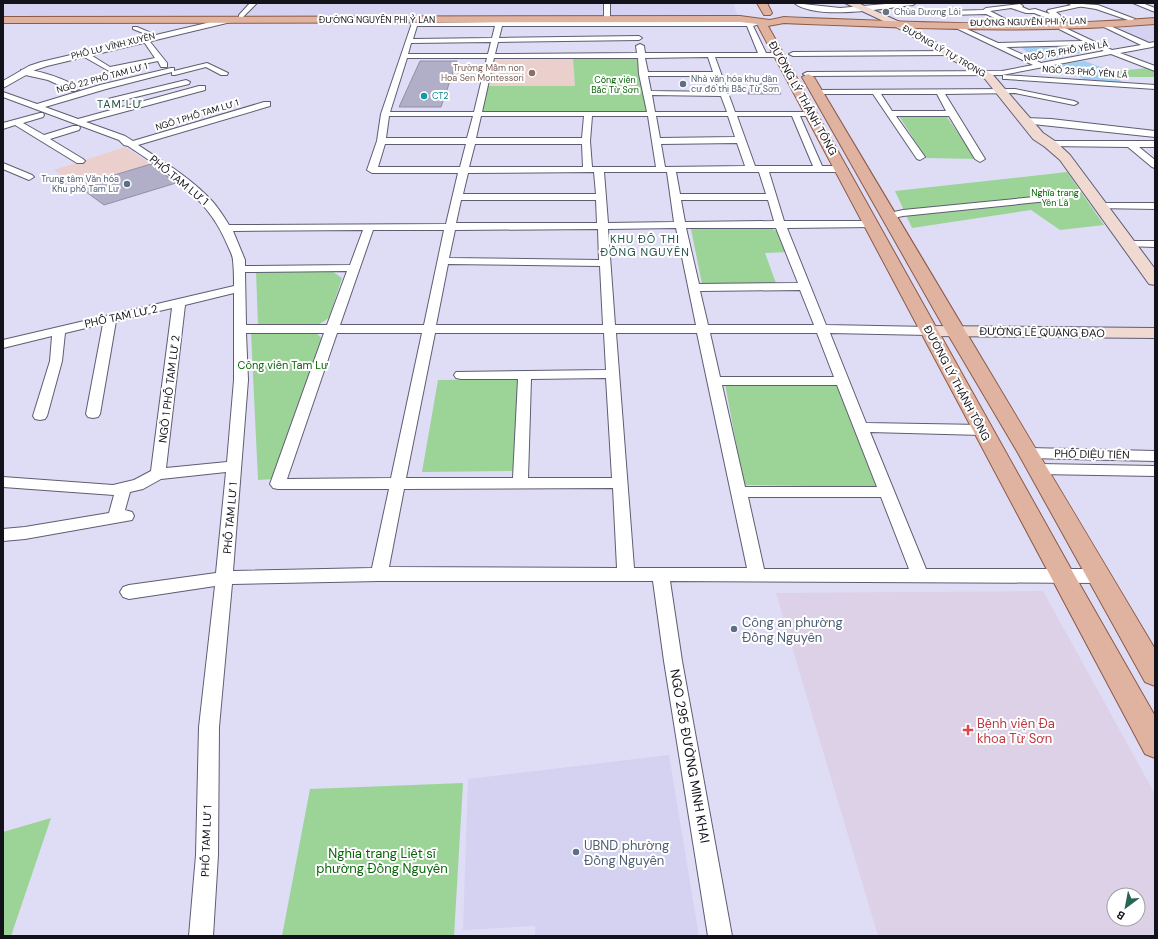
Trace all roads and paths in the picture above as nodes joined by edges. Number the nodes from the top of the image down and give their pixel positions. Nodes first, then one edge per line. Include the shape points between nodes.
1 (254, 3) edge
2 (607, 3) edge
3 (762, 3) edge
4 (797, 3) edge
5 (814, 3) edge
6 (850, 3) edge
7 (913, 3) edge
8 (1057, 3) edge
9 (1071, 3) edge
10 (1136, 3) edge
11 (1038, 4) dead end
12 (1046, 4) edge
13 (1081, 5) junction
14 (1012, 6) junction
15 (827, 9) junction
16 (865, 9) junction
17 (986, 10) dead end
18 (1155, 10) edge
19 (3, 16) edge
20 (241, 16) junction
21 (1155, 16) edge
22 (607, 17) junction
23 (1131, 18) junction
24 (765, 19) junction
25 (3, 20) edge
26 (228, 20) junction
27 (1155, 21) edge
28 (499, 22) junction
29 (1145, 22) junction
30 (636, 23) junction
31 (894, 23) junction
32 (1011, 24) junction
33 (1155, 24) edge
34 (958, 25) junction
35 (1106, 26) junction
36 (135, 28) dead end
37 (1061, 28) junction
38 (155, 36) junction
39 (639, 38) junction
40 (145, 39) junction
41 (495, 40) junction
42 (409, 41) junction
43 (1093, 43) junction
44 (998, 45) junction
45 (1153, 46) edge
46 (1111, 52) junction
47 (950, 53) junction
48 (83, 54) junction
49 (779, 55) junction
50 (404, 56) junction
51 (641, 56) junction
52 (711, 56) junction
53 (490, 57) junction
54 (159, 59) junction
55 (1039, 65) junction
56 (1155, 69) edge
57 (173, 71) junction
58 (24, 72) junction
59 (224, 72) dead end
60 (643, 74) junction
61 (717, 74) junction
62 (985, 74) junction
63 (190, 81) junction
64 (808, 84) junction
65 (3, 85) edge
66 (1155, 87) edge
67 (74, 89) dead end
68 (940, 92) junction
69 (1003, 92) junction
70 (648, 93) junction
71 (876, 93) junction
72 (724, 94) junction
73 (5, 101) edge
74 (111, 101) dead end
75 (1074, 103) dead end
76 (267, 104) dead end
77 (35, 110) junction
78 (891, 113) junction
79 (385, 114) junction
80 (476, 114) junction
81 (732, 114) junction
82 (804, 114) junction
83 (952, 114) junction
84 (588, 115) junction
85 (652, 115) junction
86 (1026, 121) junction
87 (16, 122) junction
88 (1139, 124) dead end
89 (74, 125) junction
90 (1155, 125) edge
91 (3, 126) edge
92 (1144, 133) junction
93 (1155, 134) edge
94 (1038, 136) junction
95 (43, 138) junction
96 (740, 140) junction
97 (381, 141) junction
98 (470, 141) junction
99 (586, 141) junction
100 (657, 141) junction
101 (132, 144) junction
102 (1050, 144) junction
103 (1130, 144) junction
104 (1151, 144) edge
105 (920, 157) dead end
106 (980, 159) dead end
107 (80, 161) dead end
108 (1155, 165) edge
109 (3, 166) edge
110 (666, 169) junction
111 (757, 169) junction
112 (819, 169) junction
113 (843, 169) junction
114 (464, 170) junction
115 (593, 170) junction
116 (1074, 172) junction
117 (29, 177) dead end
118 (457, 197) junction
119 (601, 197) junction
120 (676, 197) junction
121 (772, 197) junction
122 (1055, 198) dead end
123 (1100, 206) junction
124 (1155, 206) edge
125 (880, 220) junction
126 (780, 224) junction
127 (680, 225) junction
128 (603, 226) junction
129 (450, 227) junction
130 (226, 228) junction
131 (370, 228) junction
132 (1128, 244) junction
133 (1155, 244) edge
134 (443, 261) junction
135 (605, 262) junction
136 (355, 268) junction
137 (239, 269) junction
138 (1155, 280) edge
139 (804, 286) junction
140 (239, 288) junction
141 (694, 288) junction
142 (179, 303) junction
143 (110, 318) junction
144 (240, 329) junction
145 (332, 329) junction
146 (429, 329) junction
147 (822, 329) junction
148 (59, 330) junction
149 (610, 330) junction
150 (703, 330) junction
151 (929, 331) junction
152 (954, 331) junction
153 (1155, 333) edge
154 (3, 344) edge
155 (613, 374) junction
156 (461, 375) dead end
157 (525, 375) junction
158 (714, 381) junction
159 (842, 381) junction
160 (93, 414) dead end
161 (40, 416) dead end
162 (860, 427) junction
163 (982, 430) junction
164 (1029, 453) junction
165 (1154, 457) edge
166 (234, 466) junction
167 (1038, 469) junction
168 (1155, 471) edge
169 (158, 474) junction
170 (3, 482) edge
171 (620, 483) junction
172 (397, 484) junction
173 (520, 484) junction
174 (123, 488) junction
175 (738, 492) junction
176 (886, 492) junction
177 (3, 535) edge
178 (379, 574) junction
179 (626, 575) junction
180 (757, 575) junction
181 (661, 576) junction
182 (920, 576) junction
183 (1062, 576) junction
184 (1098, 576) junction
185 (224, 578) junction
186 (129, 592) dead end
187 (1155, 674) edge
188 (1155, 744) edge
189 (201, 936) edge
190 (720, 936) edge

1 - 20 street
2 - 22 street
3 - 24 main road, ĐƯỜNG LÝ THÁNH TÔNG
4 - 15 street
5 - 15 street
6 - 16 main road, ĐƯỜNG LÝ TỰ TRỌNG
7 - 16 street
8 - 12 street
9 - 13 street
10 - 18 street
11 - 14 street
13 - 14 street via 1050,11 1058,16 1046,16
13 - 23 street via 1098,7
14 - 17 street
15 - 16 street
16 - 31 main road, ĐƯỜNG LÝ TỰ TRỌNG
19 - 20 main road, ĐƯỜNG NGUYÊN PHI Ỷ LAN
20 - 22 main road, ĐƯỜNG NGUYÊN PHI Ỷ LAN
20 - 26 main road
21 - 23 main road, ĐƯỜNG NGUYÊN PHI Ỷ LAN
22 - 24 main road, ĐƯỜNG NGUYÊN PHI Ỷ LAN
22 - 28 main road, ĐƯỜNG NGUYÊN PHI Ỷ LAN
23 - 29 main road
23 - 32 main road, ĐƯỜNG NGUYÊN PHI Ỷ LAN
24 - 30 street
24 - 31 main road, ĐƯỜNG NGUYÊN PHI Ỷ LAN
24 - 49 main road, ĐƯỜNG LÝ THÁNH TÔNG
25 - 26 main road, ĐƯỜNG NGUYÊN PHI Ỷ LAN
26 - 28 main road, ĐƯỜNG NGUYÊN PHI Ỷ LAN
26 - 38 street, PHỐ LƯ VĨNH XUYÊN
27 - 29 main road, ĐƯỜNG NGUYÊN PHI Ỷ LAN
28 - 30 street
28 - 41 street
28 - 42 street via 414,24
29 - 33 street
29 - 35 main road, ĐƯỜNG NGUYÊN PHI Ỷ LAN
30 - 39 street
31 - 34 main road, ĐƯỜNG NGUYÊN PHI Ỷ LAN
31 - 47 main road, ĐƯỜNG LÝ TỰ TRỌNG
32 - 34 main road, ĐƯỜNG NGUYÊN PHI Ỷ LAN
32 - 34 street via 987,12 948,14
34 - 37 main road, ĐƯỜNG NGUYÊN PHI Ỷ LAN
34 - 44 street
35 - 37 main road, ĐƯỜNG NGUYÊN PHI Ỷ LAN
35 - 45 street
36 - 38 street
37 - 43 street
38 - 40 street, PHỐ LƯ VĨNH XUYÊN
39 - 41 street
39 - 51 street
40 - 48 street, PHỐ LƯ VĨNH XUYÊN
40 - 54 street
41 - 42 street
41 - 53 street
42 - 50 street
43 - 44 street
43 - 46 street
44 - 55 street
45 - 46 street, NGÕ 75 PHỐ YÊN LÃ
46 - 55 street, NGÕ 75 PHỐ YÊN LÃ
46 - 56 street
47 - 49 street
47 - 62 main road, ĐƯỜNG LÝ TỰ TRỌNG
48 - 54 street via 109,69
48 - 58 street, PHỐ LƯ VĨNH XUYÊN
49 - 52 street
49 - 64 main road, ĐƯỜNG LÝ THÁNH TÔNG
50 - 53 street
50 - 79 street
51 - 52 street
51 - 53 street
51 - 60 street
52 - 61 street
53 - 80 street
54 - 57 street
55 - 62 street, NGÕ 75 PHỐ YÊN LÃ
57 - 59 street, NGÕ 22 PHỐ TAM LƯ 1 via 207,65
57 - 63 street
57 - 77 street, NGÕ 22 PHỐ TAM LƯ 1 via 103,87
58 - 65 street, PHỐ LƯ VĨNH XUYÊN
58 - 67 street via 56,79
60 - 61 street
60 - 70 street
61 - 72 street
62 - 64 street
62 - 66 street, NGÕ 23 PHỐ YÊN LÃ
62 - 69 main road, ĐƯỜNG LÝ TỰ TRỌNG
63 - 74 street
63 - 89 street via 202,88
64 - 71 street
64 - 82 main road, ĐƯỜNG LÝ THÁNH TÔNG
64 - 125 main road, ĐƯỜNG LÝ THÁNH TÔNG
68 - 69 street
68 - 71 street
68 - 83 street
69 - 75 street via 1020,92
69 - 86 main road, ĐƯỜNG LÝ TỰ TRỌNG
70 - 72 street
70 - 85 street
71 - 78 street
72 - 81 street
73 - 77 street, PHỐ TAM LƯ 1
76 - 101 street, NGÕ 1 PHỐ TAM LƯ 1
77 - 87 street, NGÕ 22 PHỐ TAM LƯ 1
77 - 89 street, PHỐ TAM LƯ 1
78 - 83 street
78 - 105 street
79 - 80 street
79 - 97 street
80 - 84 street
80 - 98 street
81 - 82 street
81 - 85 street
81 - 96 street
82 - 112 street
82 - 113 main road, ĐƯỜNG LÝ THÁNH TÔNG
83 - 106 street
84 - 85 street
84 - 99 street
85 - 100 street
86 - 92 street
86 - 94 main road, ĐƯỜNG LÝ TỰ TRỌNG
87 - 91 street, NGÕ 22 PHỐ TAM LƯ 1
87 - 95 street
88 - 90 street
89 - 95 street
89 - 101 street, PHỐ TAM LƯ 1 via 122,138
92 - 93 street
92 - 104 street
94 - 102 main road, ĐƯỜNG LÝ TỰ TRỌNG
94 - 116 main road, ĐƯỜNG LÝ TỰ TRỌNG via 1046,156
95 - 107 street
96 - 100 street
96 - 111 street
97 - 98 street
97 - 114 street via 372,170
98 - 99 street
98 - 114 street
99 - 115 street
100 - 110 street
101 - 130 street, PHỐ TAM LƯ 1 via 196,191 210,205
102 - 103 street
102 - 116 main road, ĐƯỜNG LÝ TỰ TRỌNG via 1065,158
103 - 104 street
103 - 108 street
109 - 117 street
110 - 111 street
110 - 115 street
110 - 120 street
111 - 112 street
111 - 121 street
112 - 113 street
113 - 125 main road, ĐƯỜNG LÝ THÁNH TÔNG
114 - 115 street
114 - 118 street
115 - 119 street
116 - 123 main road, ĐƯỜNG LÝ TỰ TRỌNG
118 - 119 street
118 - 129 street
119 - 128 street
120 - 121 street
120 - 127 street
121 - 126 street
122 - 125 street via 903,213
123 - 124 street
123 - 132 main road, ĐƯỜNG LÝ TỰ TRỌNG
125 - 126 street
125 - 151 main road, ĐƯỜNG LÝ THÁNH TÔNG
125 - 152 main road, ĐƯỜNG LÝ THÁNH TÔNG
126 - 127 street
126 - 139 street
127 - 128 street
127 - 141 street
128 - 129 street
128 - 135 street
129 - 131 street
129 - 134 street
130 - 131 street
130 - 137 street, PHỐ TAM LƯ 1 via 239,260
131 - 136 street
132 - 133 street
132 - 138 main road, ĐƯỜNG LÝ TỰ TRỌNG
134 - 135 street
134 - 146 street
135 - 149 street
136 - 137 street
136 - 145 street
137 - 140 street, PHỐ TAM LƯ 1
139 - 141 street
139 - 147 street
140 - 142 street, PHỐ TAM LƯ 2
140 - 144 street, PHỐ TAM LƯ 1
141 - 150 street
142 - 143 street, PHỐ TAM LƯ 2
142 - 169 street, NGÕ 1 PHỐ TAM LƯ 2
143 - 148 street, PHỐ TAM LƯ 2
143 - 160 street
144 - 145 street
144 - 166 street, PHỐ TAM LƯ 1 via 241,380
145 - 146 street
145 - 172 street via 278,484
146 - 149 street
146 - 172 street
147 - 150 street
147 - 151 street
147 - 159 street
148 - 154 street, PHỐ TAM LƯ 2
148 - 161 street via 56,361
149 - 150 street
149 - 155 street
150 - 158 street
151 - 152 main road, ĐƯỜNG LÊ QUANG ĐẠO
151 - 163 main road, ĐƯỜNG LÝ THÁNH TÔNG
152 - 153 main road, ĐƯỜNG LÊ QUANG ĐẠO
152 - 164 main road, ĐƯỜNG LÝ THÁNH TÔNG
155 - 157 street
155 - 171 street
156 - 157 street
157 - 173 street
158 - 159 street
158 - 175 street
159 - 162 street
162 - 163 street
162 - 176 street
163 - 183 main road, ĐƯỜNG LÝ THÁNH TÔNG
164 - 165 street, PHỐ DIỆU TIÊN
164 - 167 main road, ĐƯỜNG LÝ THÁNH TÔNG
166 - 169 street
166 - 185 street, PHỐ TAM LƯ 1
167 - 168 street, PHỐ DIỆU TIÊN
167 - 184 main road, ĐƯỜNG LÝ THÁNH TÔNG
169 - 174 street via 138,485
170 - 174 street via 113,490
171 - 173 street
171 - 179 street
172 - 173 street
172 - 178 street
174 - 177 street via 121,516
175 - 176 street
175 - 180 street
176 - 182 street
178 - 179 street
178 - 185 street
179 - 181 street
180 - 181 street
180 - 182 street
181 - 190 street, NGO 295 ĐƯỜNG MINH KHAI
182 - 183 street
183 - 184 street
183 - 188 main road, ĐƯỜNG LÝ THÁNH TÔNG
184 - 187 main road, ĐƯỜNG LÝ THÁNH TÔNG
185 - 186 street
185 - 189 street, PHỐ TAM LƯ 1 via 209,727 207,855

